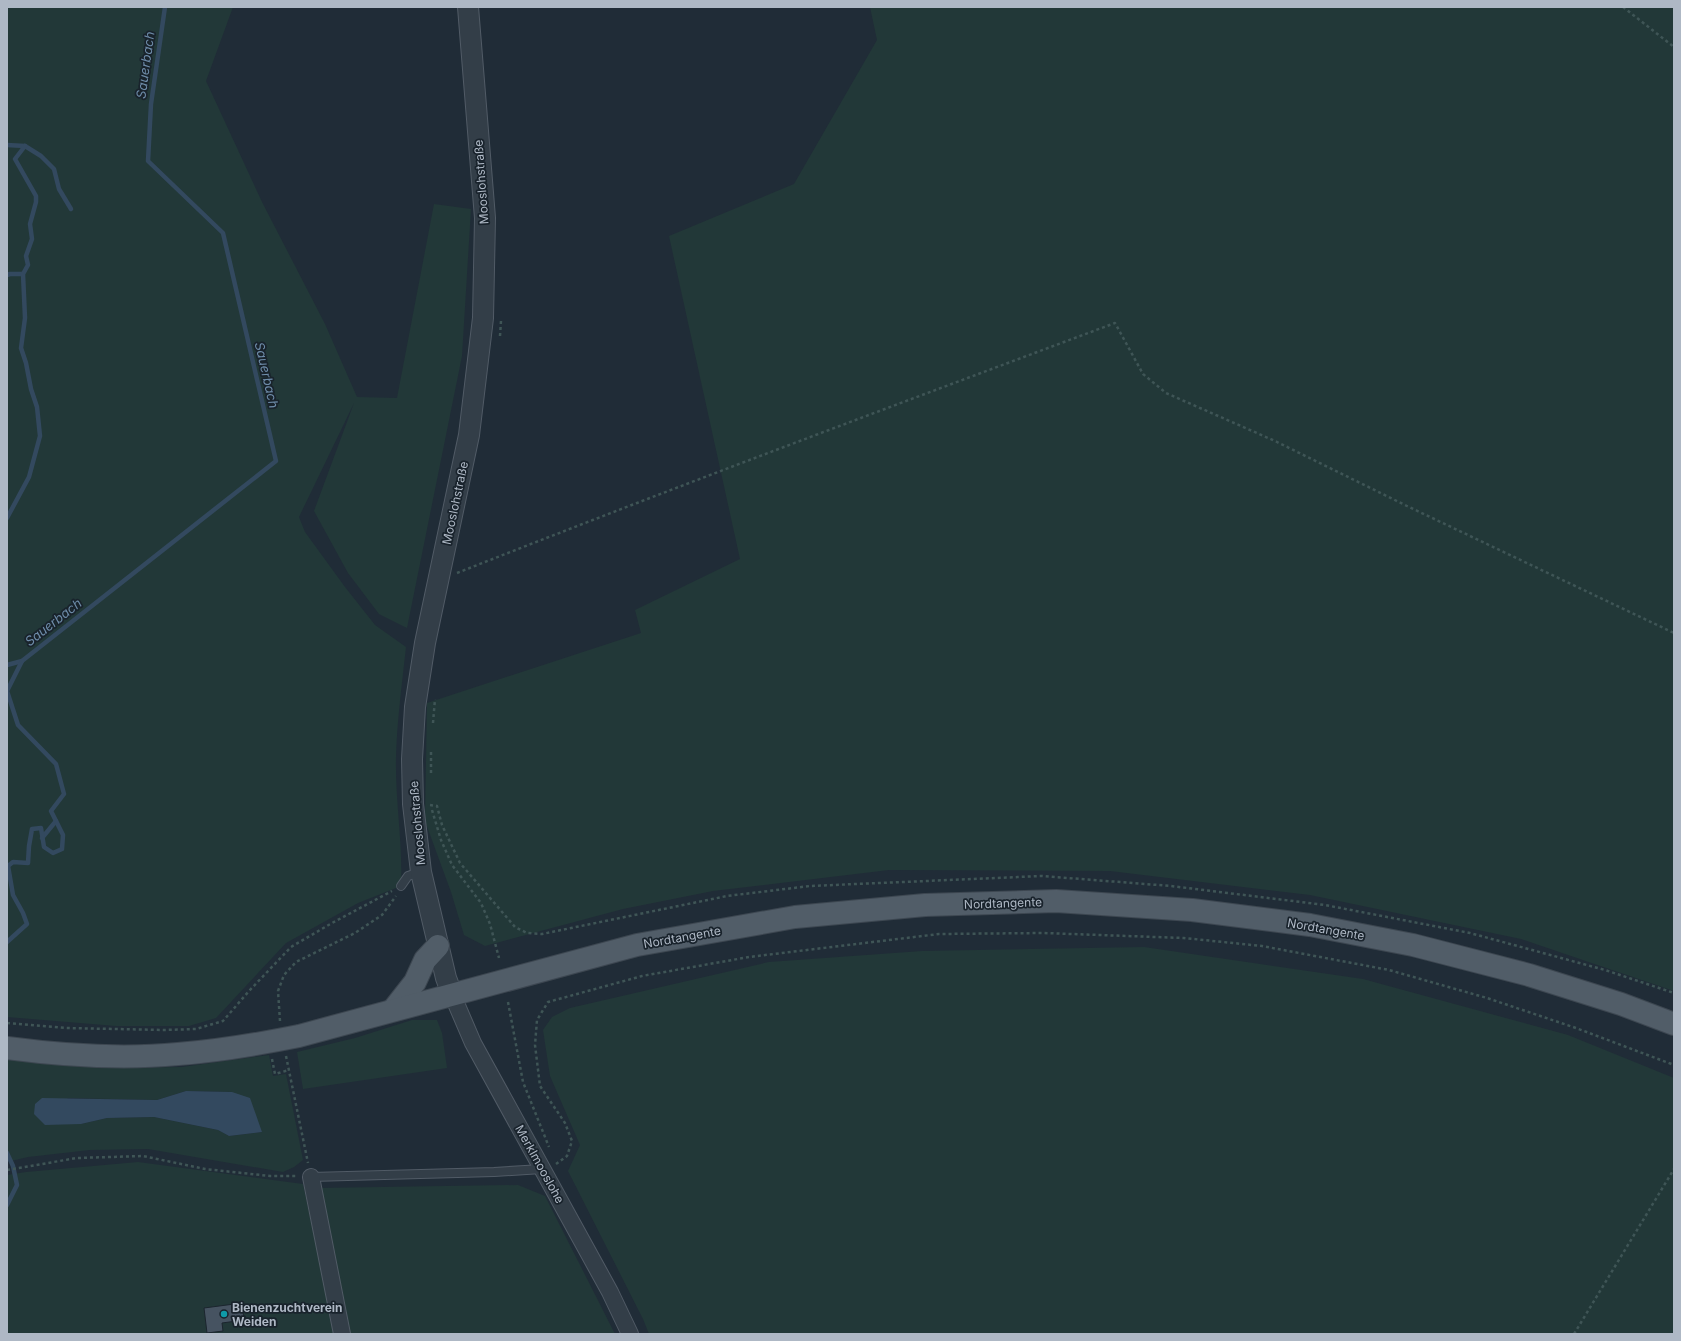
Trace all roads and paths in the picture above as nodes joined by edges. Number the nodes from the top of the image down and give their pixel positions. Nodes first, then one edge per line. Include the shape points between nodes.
1 (468, 7) edge
2 (1623, 7) edge
3 (1674, 47) edge
4 (440, 573) junction
5 (1674, 633) edge
6 (421, 872) junction
7 (400, 886) junction
8 (438, 946) junction
9 (452, 994) junction
10 (508, 1002) dead end
11 (393, 1010) junction
12 (280, 1022) dead end
13 (7, 1023) edge
14 (1674, 1024) edge
15 (269, 1042) junction
16 (7, 1048) edge
17 (286, 1056) dead end
18 (1674, 1066) edge
19 (289, 1070) junction
20 (550, 1150) dead end
21 (550, 1163) junction
22 (1674, 1169) edge
23 (7, 1170) edge
24 (560, 1171) dead end
25 (311, 1177) junction
26 (342, 1334) edge
27 (630, 1334) edge
28 (1574, 1334) edge

1 - 4 street, Mooslohstraße via 485,218 483,318 469,435
2 - 3 path
4 - 5 path via 455,574 1115,323 1143,374 1166,393 1275,441
4 - 6 street, Mooslohstraße via 425,643 415,714 412,759 413,804
6 - 7 lane via 408,876
6 - 8 street, Mooslohstraße
7 - 12 path via 395,898 382,915 355,933 296,962 284,975 278,991
7 - 13 path via 291,947 223,1021 196,1028 164,1030 66,1028
8 - 9 street, Mooslohstraße
8 - 11 main road via 425,960 415,982
9 - 11 main road, Nordtangente
9 - 14 main road, Nordtangente via 637,944 795,917 925,905 1056,901 1192,910 1317,926 1413,945 1529,975
9 - 21 street, Merklmooslohe via 473,1043
10 - 20 path via 523,1082
11 - 15 main road, Nordtangente via 332,1028
15 - 16 main road, Nordtangente via 169,1054 101,1056
15 - 19 path via 275,1074
17 - 19 path
18 - 21 path via 1576,1028 1472,994 1389,970 1262,946 1184,938 1043,933 939,934 749,958 642,976 548,1002 537,1020 535,1045 540,1086 565,1123 572,1141 567,1156
19 - 25 path
21 - 24 path
21 - 25 lane via 494,1172
21 - 27 street, Merklmooslohe
22 - 28 path
23 - 25 path via 77,1158 143,1156 205,1169 270,1176
25 - 26 street

